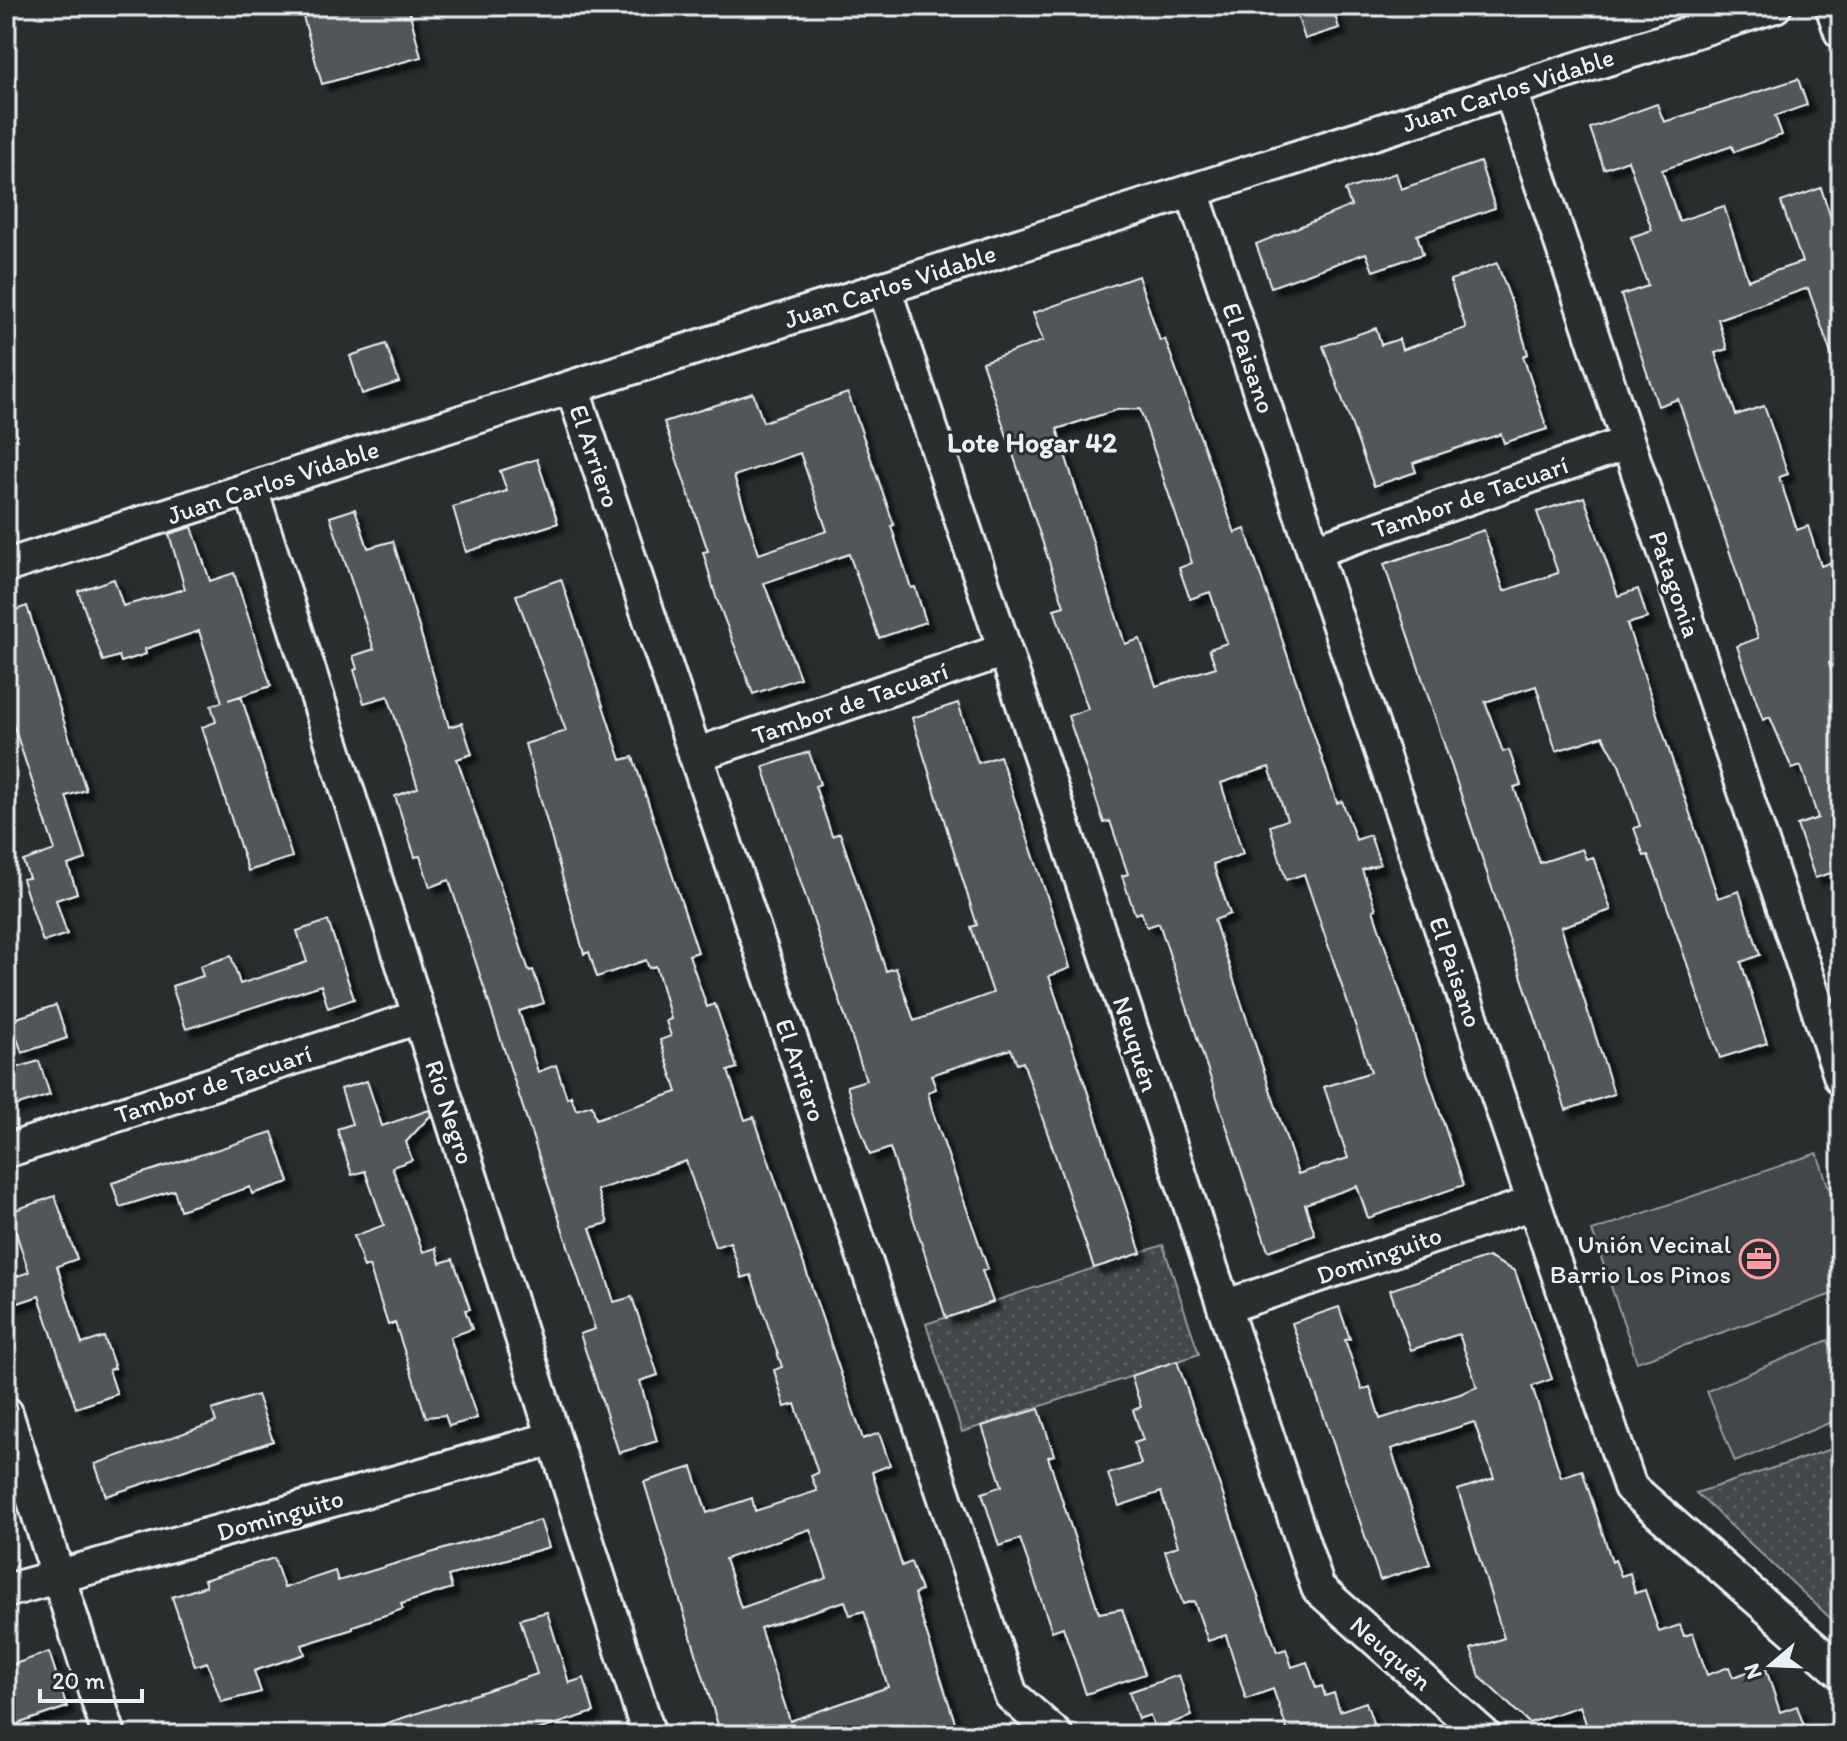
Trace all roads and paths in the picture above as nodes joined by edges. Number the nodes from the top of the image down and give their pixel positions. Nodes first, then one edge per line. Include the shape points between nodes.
1 (1775, 6) edge
2 (1832, 6) edge
3 (1841, 32) edge
4 (1510, 90) junction
5 (1192, 191) junction
6 (884, 288) junction
7 (572, 387) junction
8 (1627, 443) junction
9 (251, 489) junction
10 (1314, 551) junction
11 (6, 566) edge
12 (1005, 650) junction
13 (695, 755) junction
14 (419, 1017) junction
15 (1841, 1078) edge
16 (6, 1151) edge
17 (1533, 1203) junction
18 (1224, 1307) junction
19 (6, 1413) edge
20 (554, 1438) junction
21 (58, 1577) junction
22 (6, 1591) edge
23 (1841, 1672) edge
24 (109, 1735) edge
25 (649, 1735) edge
26 (1056, 1735) edge
27 (1484, 1735) edge

1 - 4 street, Juan Carlos Vidable
2 - 3 street
4 - 5 street, Juan Carlos Vidable
4 - 8 street, Patagonia
5 - 6 street, Juan Carlos Vidable
5 - 10 street, El Paisano
6 - 7 street, Juan Carlos Vidable
6 - 12 street, Neuquén
7 - 9 street, Juan Carlos Vidable
7 - 13 street, El Arriero
8 - 10 street, Tambor de Tacuarí
8 - 15 street, Patagonia
9 - 11 street, Juan Carlos Vidable
9 - 14 street, Río Negro
10 - 17 street, El Paisano
12 - 13 street, Tambor de Tacuarí
12 - 18 street, Neuquén
13 - 26 street, El Arriero via 1011,1695
14 - 16 street, Tambor de Tacuarí
14 - 20 street, Río Negro
17 - 18 street, Dominguito
17 - 23 street, El Paisano via 1630,1487
18 - 27 street, Neuquén via 1318,1588
19 - 21 street
20 - 21 street, Dominguito
20 - 25 street, Río Negro
21 - 22 street, Dominguito
21 - 24 street

